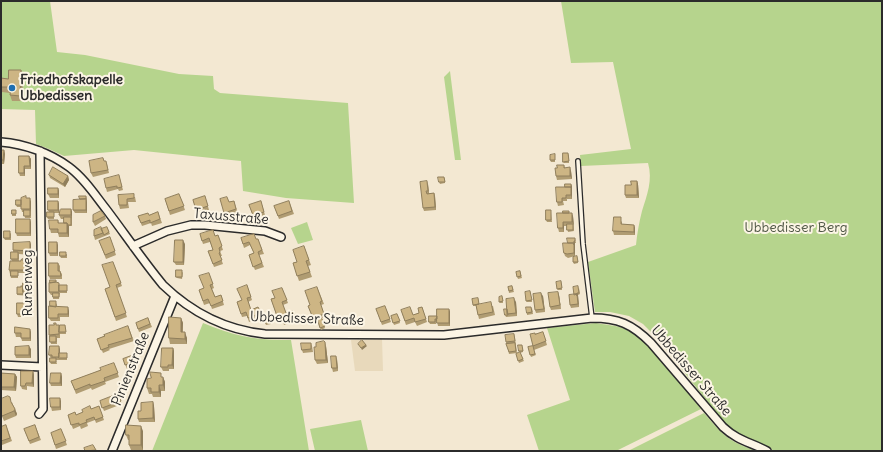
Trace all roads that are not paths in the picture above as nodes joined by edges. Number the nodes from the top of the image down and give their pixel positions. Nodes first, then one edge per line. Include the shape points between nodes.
1 (1, 142) edge
2 (40, 151) junction
3 (578, 161) dead end
4 (281, 237) dead end
5 (133, 246) junction
6 (175, 296) junction
7 (592, 318) junction
8 (1, 365) edge
9 (42, 367) junction
10 (39, 414) dead end
11 (112, 451) edge
12 (767, 451) edge

1 - 2 street, Ubbedisser Straße
2 - 5 street, Ubbedisser Straße via 80,176
2 - 9 street, Runenweg
3 - 7 lane via 583,244
4 - 5 street, Taxusstraße via 265,231 191,225 168,231
5 - 6 street, Ubbedisser Straße via 152,272
6 - 7 street, Ubbedisser Straße via 193,310 219,322 265,334 444,335
6 - 11 street, Pinienstraße
7 - 12 street, Ubbedisser Straße via 613,319 641,333 722,427 738,439
8 - 9 street
9 - 10 street, Runenweg via 43,409

